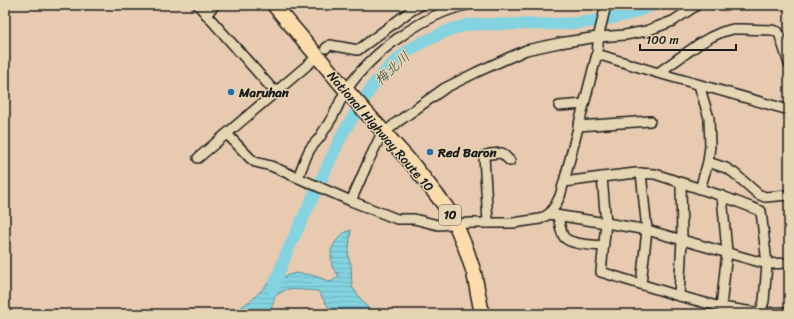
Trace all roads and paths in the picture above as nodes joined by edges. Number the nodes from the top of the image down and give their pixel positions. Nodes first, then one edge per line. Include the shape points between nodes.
1 (198, 5) edge
2 (216, 5) edge
3 (274, 5) edge
4 (421, 5) edge
5 (467, 5) edge
6 (606, 5) edge
7 (697, 5) edge
8 (206, 14) junction
9 (599, 36) junction
10 (326, 48) dead end
11 (597, 54) junction
12 (310, 62) dead end
13 (789, 64) edge
14 (658, 73) junction
15 (699, 85) junction
16 (347, 91) junction
17 (275, 92) junction
18 (584, 104) junction
19 (558, 106) dead end
20 (789, 110) edge
21 (650, 120) dead end
22 (578, 126) junction
23 (227, 134) junction
24 (384, 134) junction
25 (198, 158) dead end
26 (510, 161) dead end
27 (708, 162) junction
28 (641, 173) junction
29 (298, 177) junction
30 (602, 177) junction
31 (564, 182) junction
32 (681, 183) junction
33 (700, 189) junction
34 (789, 195) edge
35 (722, 196) junction
36 (351, 201) junction
37 (553, 215) junction
38 (488, 223) junction
39 (606, 223) junction
40 (456, 225) junction
41 (647, 230) junction
42 (682, 239) junction
43 (603, 246) junction
44 (727, 252) junction
45 (789, 263) edge
46 (767, 264) junction
47 (641, 284) junction
48 (679, 296) junction
49 (721, 307) junction
50 (789, 312) edge
51 (760, 313) edge
52 (482, 314) edge

1 - 8 street
2 - 8 street
3 - 16 highway, National Highway Route 10 / 10
4 - 10 street via 358,50 330,45
5 - 16 street via 437,15 410,29 382,50
6 - 9 street
7 - 9 street via 673,21 646,31
8 - 17 street
9 - 11 street
9 - 24 street via 526,50 489,66 445,88
11 - 14 street
11 - 18 street
12 - 17 street
13 - 14 street via 778,32 733,29 699,44
14 - 15 street
15 - 20 street
15 - 27 street via 709,118
16 - 24 highway, National Highway Route 10 / 10
16 - 29 street via 311,148
17 - 23 street
18 - 19 street
18 - 22 street
21 - 22 street
22 - 31 street
23 - 25 street
23 - 29 street via 255,162
24 - 36 street via 380,137
24 - 40 highway, National Highway Route 10 / 10 via 414,166 446,207
26 - 38 street via 502,153 484,156
27 - 33 street
27 - 34 street via 726,168 765,197
28 - 30 street
28 - 32 street via 655,174
28 - 41 street
29 - 36 street
30 - 31 street
30 - 39 street
31 - 37 street
32 - 33 street
32 - 42 street
33 - 35 street
35 - 44 street
35 - 46 street via 761,211
36 - 40 street via 398,219
37 - 38 street via 512,223
37 - 39 street
37 - 43 street via 565,238 575,243
38 - 40 street
39 - 41 street
39 - 43 street
40 - 52 highway, National Highway Route 10 / 10 via 474,273
41 - 42 street
41 - 47 street
42 - 44 street
42 - 48 street
43 - 47 street via 601,272
44 - 46 street
44 - 49 street
45 - 46 street
46 - 51 street via 764,301
47 - 48 street
48 - 49 street
49 - 51 street
50 - 51 street

